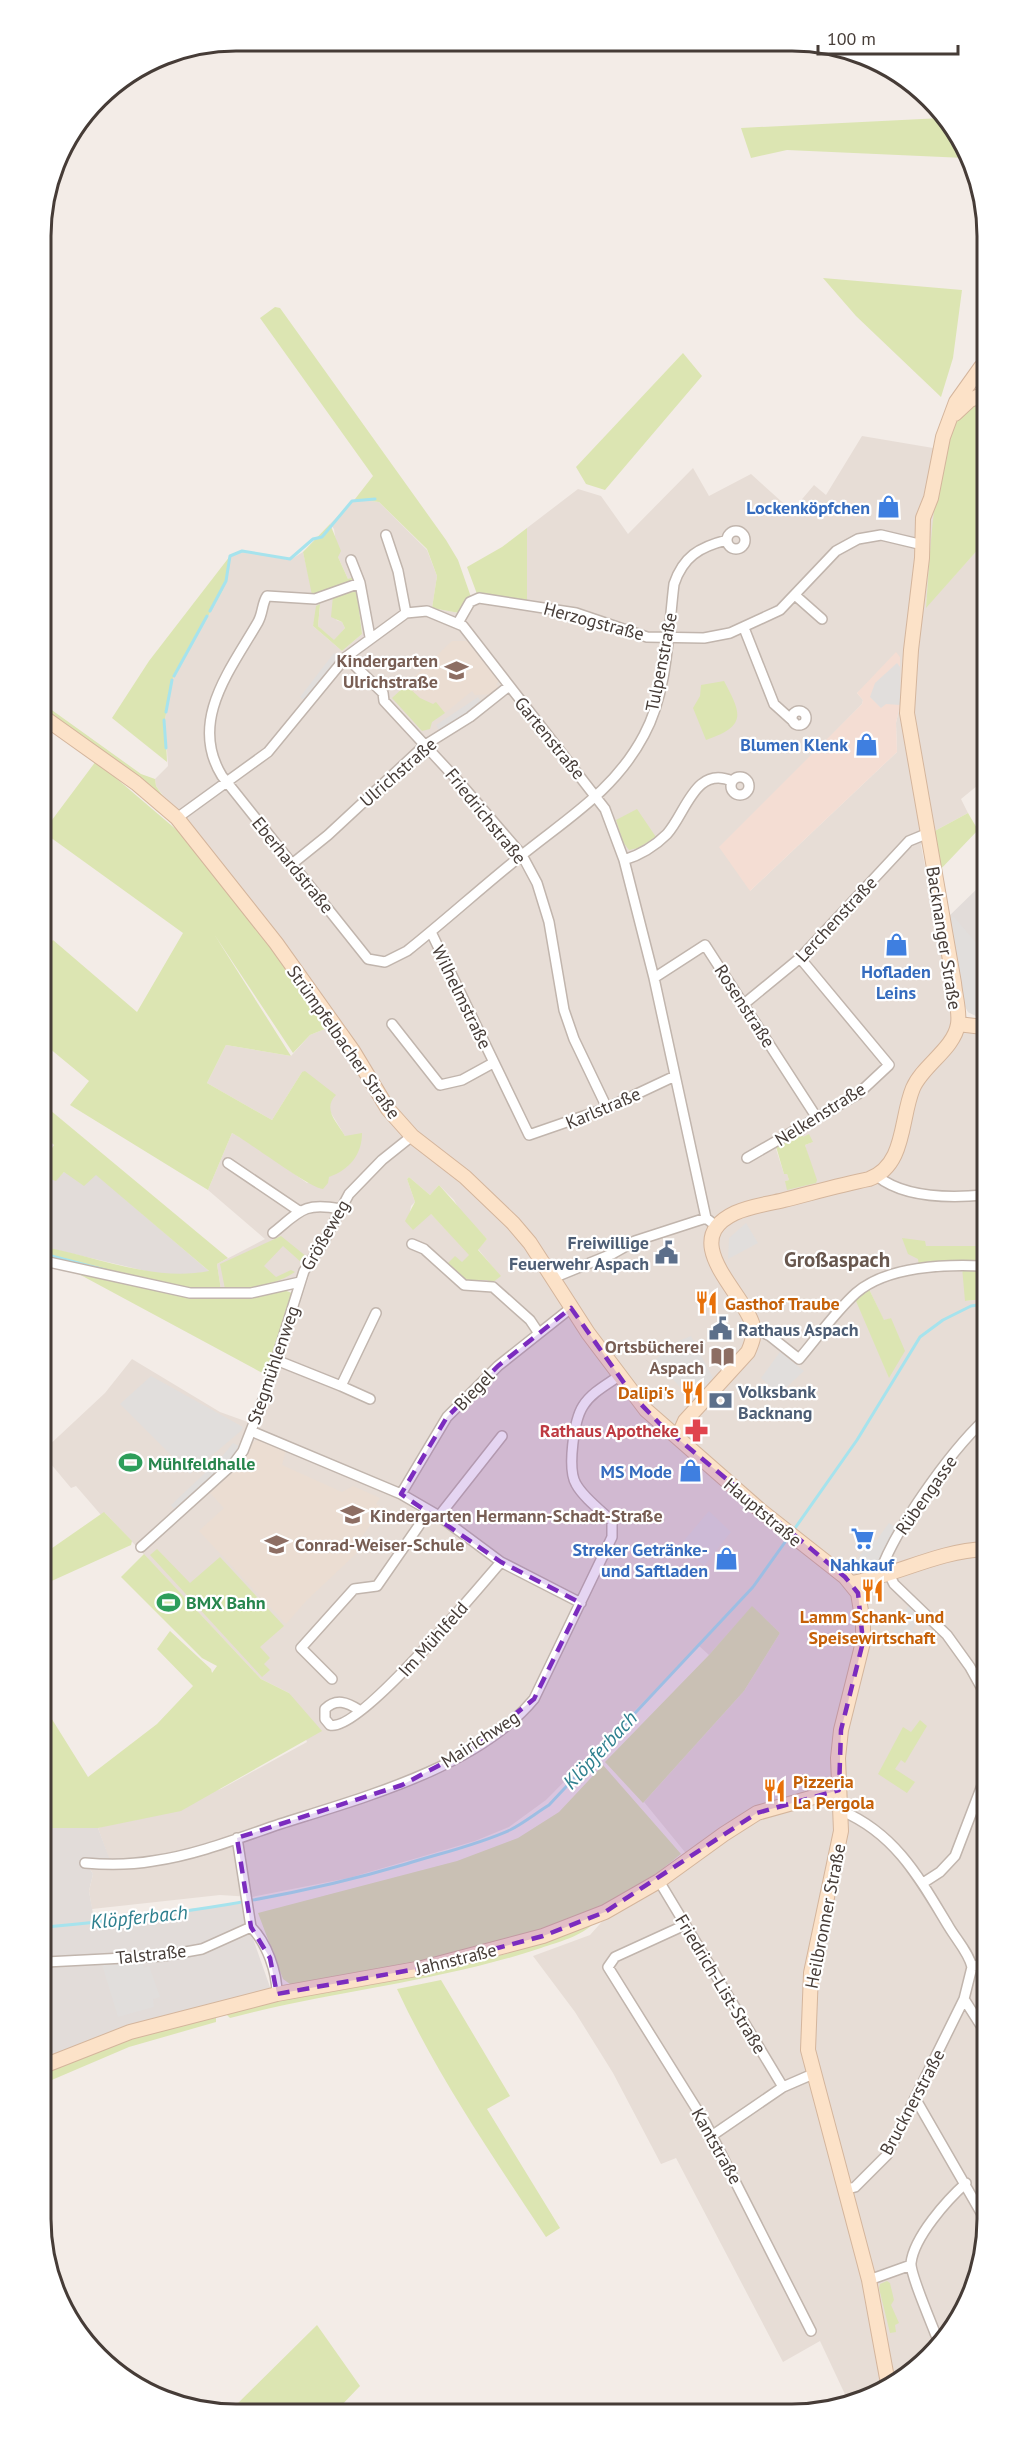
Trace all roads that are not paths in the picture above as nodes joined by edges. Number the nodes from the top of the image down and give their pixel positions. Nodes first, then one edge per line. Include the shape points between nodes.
1 (977, 379) edge
2 (977, 398) edge
3 (950, 420) junction
4 (386, 535) dead end
5 (727, 540) dead end
6 (923, 545) junction
7 (351, 560) dead end
8 (360, 583) junction
9 (796, 596) junction
10 (406, 613) junction
11 (822, 619) dead end
12 (458, 622) junction
13 (744, 628) junction
14 (370, 637) junction
15 (668, 638) junction
16 (346, 657) junction
17 (509, 686) junction
18 (51, 722) edge
19 (794, 722) dead end
20 (425, 744) junction
21 (732, 781) dead end
22 (228, 784) junction
23 (598, 796) junction
24 (177, 818) junction
25 (927, 834) junction
26 (522, 855) junction
27 (624, 861) junction
28 (292, 864) junction
29 (431, 932) junction
30 (800, 958) junction
31 (654, 978) junction
32 (744, 1004) junction
33 (392, 1024) dead end
34 (958, 1024) junction
35 (977, 1029) edge
36 (493, 1063) junction
37 (675, 1076) junction
38 (607, 1108) junction
39 (817, 1118) junction
40 (529, 1135) joint
41 (412, 1136) junction
42 (747, 1158) dead end
43 (228, 1163) dead end
44 (876, 1176) junction
45 (977, 1196) edge
46 (340, 1209) junction
47 (299, 1212) junction
48 (712, 1223) junction
49 (273, 1233) dead end
50 (412, 1244) dead end
51 (51, 1263) edge
52 (977, 1266) edge
53 (553, 1278) junction
54 (300, 1282) junction
55 (571, 1308) junction
56 (376, 1312) dead end
57 (754, 1328) junction
58 (538, 1332) junction
59 (276, 1360) junction
60 (619, 1376) junction
61 (341, 1386) junction
62 (370, 1399) dead end
63 (977, 1428) edge
64 (251, 1431) junction
65 (502, 1436) dead end
66 (678, 1437) junction
67 (401, 1494) junction
68 (429, 1511) junction
69 (439, 1516) junction
70 (141, 1547) dead end
71 (977, 1550) edge
72 (501, 1562) junction
73 (883, 1576) junction
74 (852, 1583) junction
75 (581, 1603) junction
76 (332, 1679) dead end
77 (977, 1679) edge
78 (359, 1710) dead end
79 (839, 1790) junction
80 (977, 1799) edge
81 (842, 1811) junction
82 (237, 1838) junction
83 (85, 1863) dead end
84 (659, 1881) junction
85 (923, 1883) junction
86 (684, 1925) junction
87 (251, 1926) junction
88 (51, 1962) edge
89 (977, 1965) edge
90 (972, 1967) junction
91 (277, 1994) junction
92 (964, 1999) junction
93 (977, 2019) edge
94 (51, 2063) edge
95 (813, 2074) junction
96 (783, 2087) junction
97 (915, 2098) junction
98 (710, 2137) junction
99 (966, 2183) junction
100 (844, 2190) junction
101 (977, 2204) edge
102 (911, 2265) junction
103 (869, 2280) junction
104 (811, 2331) dead end
105 (936, 2335) edge
106 (887, 2377) edge

1 - 3 street, Backnanger Straße via 956,402
2 - 3 street
3 - 6 street, Backnanger Straße via 923,518
4 - 10 street
5 - 15 street, Tulpenstraße via 700,551 683,564 674,584
6 - 9 street, Herzogstraße via 881,535 858,539 836,551
6 - 25 street, Backnanger Straße via 907,713
7 - 8 street
8 - 14 street
8 - 22 street, Eberhardstraße via 315,599 270,595 264,598 262,616 220,686 210,715 213,756
9 - 11 street
9 - 13 street, Herzogstraße via 780,610
10 - 12 street, Gartenstraße via 427,611
10 - 14 street
12 - 15 street, Herzogstraße via 470,602 479,598 557,609 620,630
12 - 17 street, Gartenstraße
13 - 15 street, Herzogstraße via 705,638
13 - 19 street via 774,704
14 - 16 street
15 - 23 street, Tulpenstraße via 658,699 645,735 615,779
16 - 20 street, Friedrichstraße via 383,693 384,701
16 - 22 street via 268,752
17 - 20 street, Ulrichstraße via 470,717
17 - 23 street, Gartenstraße
18 - 24 street, Strümpfelbacher Straße via 128,777
20 - 26 street, Friedrichstraße
20 - 28 street, Ulrichstraße
21 - 27 street via 715,777 702,782 668,833
22 - 24 street
22 - 28 street, Eberhardstraße
23 - 26 street, Eberhardstraße
23 - 27 street, Gartenstraße
24 - 41 street, Strümpfelbacher Straße via 276,943 353,1051 388,1109
25 - 30 street, Lerchenstraße via 909,841
25 - 34 street, Backnanger Straße
26 - 29 street, Eberhardstraße
26 - 38 street, Friedrichstraße via 537,883 549,922 564,1010
27 - 31 street, Gartenstraße
28 - 29 street, Eberhardstraße via 368,959 385,962
29 - 36 street, Wilhelmstraße
30 - 32 street, Lerchenstraße
30 - 39 street, Nelkenstraße via 889,1065 858,1094
31 - 32 street, Rosenstraße via 705,945
31 - 37 street, Gartenstraße
32 - 39 street, Rosenstraße
33 - 36 street, Wilhelmstraße via 440,1085 462,1080
34 - 35 street
34 - 44 street, Backnanger Straße via 951,1040 919,1074 894,1158
36 - 40 street, Wilhelmstraße
37 - 38 street, Karlstraße
37 - 48 street, Gartenstraße
38 - 40 street, Karlstraße
39 - 42 street, Nelkenstraße
41 - 46 street, Größeweg via 360,1181
41 - 53 street, Strümpfelbacher Straße via 487,1196 530,1243
43 - 47 street
44 - 45 street via 895,1188
44 - 48 street via 737,1211
46 - 47 street via 317,1205
46 - 54 street, Größeweg
47 - 49 street
48 - 53 street via 635,1241
48 - 57 street via 712,1249 720,1273 744,1306
50 - 58 street via 424,1249 464,1285 493,1287
51 - 54 street, Größeweg via 190,1293 250,1293
52 - 57 street via 917,1269 872,1283 852,1297 799,1359
53 - 55 street, Strümpfelbacher Straße
54 - 59 street, Stegmühlenweg
55 - 58 street, Biegel
55 - 60 street, Strümpfelbacher Straße
56 - 61 street
57 - 66 street via 748,1352 685,1421
58 - 67 street, Biegel via 447,1417
59 - 61 street
59 - 64 street, Stegmühlenweg
60 - 66 street, Strümpfelbacher Straße via 646,1410
60 - 75 street, Mairichweg via 583,1406 570,1467 576,1484 612,1521 612,1537
61 - 62 street
63 - 73 street, Rübengasse via 911,1514 888,1551
64 - 67 street
64 - 70 street, Stegmühlenweg via 234,1463
65 - 69 street
66 - 74 street, Hauptstraße
67 - 68 street
68 - 69 street
68 - 76 street via 377,1586 354,1588 301,1648
69 - 72 street
71 - 73 street via 932,1558
72 - 75 street
72 - 78 street, Im Mühlfeld via 424,1651
73 - 74 street
73 - 77 street via 947,1635
74 - 79 street, Heilbronner Straße via 861,1606 863,1642 841,1730
75 - 82 street, Mairichweg via 534,1698 523,1712 474,1747 402,1785
79 - 81 street, Heilbronner Straße
79 - 84 street, Jahnstraße via 758,1813
80 - 85 street via 955,1856
81 - 85 street via 890,1841
81 - 95 street, Heilbronner Straße via 811,1973 808,2050
82 - 83 street, Mairichweg via 156,1861 118,1866
82 - 87 street
84 - 86 street, Friedrich-List-Straße
84 - 91 street, Jahnstraße via 605,1912 488,1953
85 - 90 street
86 - 96 street, Friedrich-List-Straße
86 - 98 street, Kantstraße via 615,1957 609,1970 706,2124
87 - 88 street, Talstraße via 202,1949
87 - 91 street via 270,1958
89 - 90 street
90 - 92 street, Brucknerstraße
91 - 94 street, Jahnstraße via 130,2032
92 - 93 street
92 - 97 street, Brucknerstraße
95 - 96 street
95 - 100 street, Heilbronner Straße
96 - 98 street
97 - 99 street
97 - 100 street, Brucknerstraße via 887,2155 855,2187
98 - 104 street, Kantstraße via 732,2171
99 - 101 street
99 - 102 street via 926,2231
100 - 103 street, Heilbronner Straße
102 - 103 street
102 - 105 street
103 - 106 street, Heilbronner Straße

